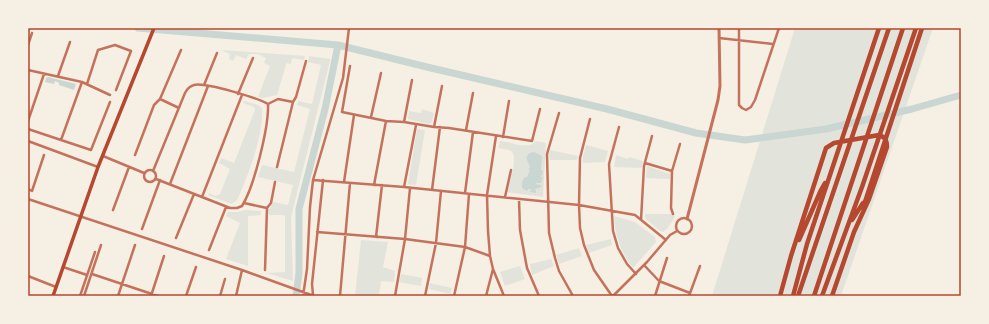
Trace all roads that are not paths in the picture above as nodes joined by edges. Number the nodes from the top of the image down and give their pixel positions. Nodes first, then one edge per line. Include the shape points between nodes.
1 (154, 28) edge
2 (349, 28) edge
3 (719, 28) edge
4 (739, 28) edge
5 (779, 28) edge
6 (879, 28) edge
7 (889, 28) edge
8 (903, 28) edge
9 (916, 28) edge
10 (922, 28) edge
11 (32, 33) dead end
12 (719, 38) junction
13 (739, 40) junction
14 (70, 42) dead end
15 (773, 44) junction
16 (28, 46) edge
17 (181, 50) dead end
18 (217, 53) dead end
19 (253, 58) dead end
20 (306, 61) dead end
21 (350, 66) dead end
22 (28, 70) edge
23 (381, 73) dead end
24 (44, 74) junction
25 (58, 76) junction
26 (412, 80) dead end
27 (82, 82) junction
28 (87, 84) junction
29 (204, 85) junction
30 (208, 86) junction
31 (442, 86) dead end
32 (116, 90) dead end
33 (473, 93) dead end
34 (238, 94) junction
35 (110, 95) dead end
36 (242, 95) junction
37 (160, 99) junction
38 (509, 101) dead end
39 (110, 102) dead end
40 (293, 102) junction
41 (268, 104) junction
42 (179, 108) junction
43 (540, 109) dead end
44 (559, 113) dead end
45 (354, 115) junction
46 (371, 117) junction
47 (590, 119) dead end
48 (28, 121) edge
49 (386, 121) junction
50 (404, 122) junction
51 (416, 125) junction
52 (434, 127) junction
53 (619, 127) dead end
54 (440, 128) junction
55 (28, 129) edge
56 (466, 130) junction
57 (473, 132) junction
58 (496, 136) junction
59 (652, 136) dead end
60 (503, 137) junction
61 (61, 140) junction
62 (28, 141) edge
63 (680, 144) dead end
64 (44, 155) dead end
65 (135, 155) dead end
66 (103, 156) junction
67 (645, 162) junction
68 (98, 167) junction
69 (129, 167) junction
70 (276, 167) dead end
71 (511, 170) dead end
72 (153, 171) junction
73 (672, 172) junction
74 (144, 173) junction
75 (156, 179) junction
76 (829, 179) junction
77 (160, 180) junction
78 (313, 180) junction
79 (323, 180) junction
80 (275, 182) dead end
81 (344, 182) junction
82 (350, 183) junction
83 (170, 184) junction
84 (374, 185) junction
85 (382, 185) junction
86 (404, 187) junction
87 (410, 188) junction
88 (28, 189) edge
89 (432, 190) junction
90 (441, 191) junction
91 (467, 193) junction
92 (194, 194) junction
93 (487, 195) junction
94 (202, 197) junction
95 (505, 197) junction
96 (28, 199) edge
97 (519, 199) junction
98 (865, 201) junction
99 (244, 202) junction
100 (548, 202) junction
101 (579, 205) junction
102 (226, 206) junction
103 (267, 208) junction
104 (112, 210) dead end
105 (611, 211) junction
106 (862, 213) junction
107 (673, 214) dead end
108 (80, 218) junction
109 (687, 219) junction
110 (641, 220) junction
111 (847, 228) junction
112 (142, 229) dead end
113 (677, 231) junction
114 (317, 232) junction
115 (345, 235) junction
116 (376, 237) junction
117 (176, 238) dead end
118 (405, 239) junction
119 (666, 240) junction
120 (436, 243) junction
121 (101, 245) dead end
122 (135, 245) dead end
123 (465, 247) junction
124 (209, 250) dead end
125 (94, 252) dead end
126 (164, 256) dead end
127 (490, 256) junction
128 (667, 258) dead end
129 (790, 262) junction
130 (644, 265) junction
131 (700, 266) dead end
132 (63, 267) junction
133 (196, 267) dead end
134 (242, 270) junction
135 (265, 270) dead end
136 (493, 270) junction
137 (92, 274) junction
138 (636, 274) junction
139 (87, 275) junction
140 (28, 276) edge
141 (225, 279) dead end
142 (659, 281) junction
143 (122, 284) junction
144 (56, 287) junction
145 (303, 294) edge
146 (152, 295) edge
147 (690, 295) edge
148 (54, 296) edge
149 (80, 296) edge
150 (84, 296) edge
151 (118, 296) edge
152 (158, 296) edge
153 (186, 296) edge
154 (220, 296) edge
155 (236, 296) edge
156 (313, 296) edge
157 (340, 296) edge
158 (395, 296) edge
159 (425, 296) edge
160 (454, 296) edge
161 (486, 296) edge
162 (504, 296) edge
163 (539, 296) edge
164 (573, 296) edge
165 (613, 296) edge
166 (654, 296) edge
167 (780, 296) edge
168 (793, 296) edge
169 (798, 296) edge
170 (814, 296) edge
171 (822, 296) edge
172 (832, 296) edge

1 - 66 main road
2 - 78 street via 343,78
3 - 12 street
4 - 13 street
5 - 15 street
6 - 76 highway
7 - 169 highway
8 - 170 highway
9 - 111 highway
10 - 98 highway
11 - 16 street
12 - 13 street
12 - 109 street via 718,100
13 - 15 street
13 - 15 street via 739,105 746,110 755,100
14 - 25 street
17 - 37 street
18 - 29 street
19 - 34 street
20 - 40 street
21 - 45 street via 342,112
22 - 24 street
23 - 46 street
24 - 25 street
24 - 48 street
25 - 27 street
26 - 50 street
27 - 28 street
27 - 61 street
28 - 32 street via 98,50 115,45 131,51
28 - 35 street
29 - 30 street
29 - 42 street via 195,85 187,89
30 - 34 street
30 - 83 street
31 - 52 street
33 - 56 street
34 - 36 street
36 - 41 street
36 - 94 street
37 - 42 street
37 - 65 street via 154,105
38 - 60 street
39 - 61 street via 92,150
40 - 41 street via 278,99
40 - 70 street
41 - 99 street via 261,152
42 - 72 street
43 - 60 street via 532,141
44 - 100 street via 547,154
45 - 46 street
45 - 81 street
46 - 49 street
47 - 101 street via 580,158
49 - 50 street
49 - 84 street
50 - 51 street
51 - 52 street
51 - 86 street
52 - 54 street
53 - 105 street via 609,164
54 - 56 street
54 - 89 street
55 - 61 street
56 - 57 street
57 - 58 street
57 - 91 street
58 - 60 street
58 - 93 street
59 - 67 street
62 - 68 street
63 - 73 street
64 - 88 street via 32,191
66 - 68 main road
66 - 69 street
67 - 73 street
67 - 110 street
68 - 108 main road
69 - 74 street
69 - 104 street
71 - 95 street
72 - 74 street via 147,170
72 - 75 street
73 - 107 street
74 - 75 street via 147,182
75 - 77 street
76 - 129 highway via 821,190
76 - 168 highway
77 - 83 street
77 - 112 street
78 - 79 street
78 - 145 street
79 - 81 street
79 - 114 street
80 - 103 street
81 - 82 street
82 - 84 street
82 - 115 street
83 - 92 street
84 - 85 street
85 - 86 street
85 - 116 street
86 - 87 street
87 - 89 street
87 - 118 street
89 - 90 street
90 - 91 street
90 - 120 street
91 - 93 street
91 - 123 street
92 - 94 street
92 - 117 street
93 - 95 street
93 - 127 street
94 - 102 street
95 - 97 street
96 - 108 street
97 - 100 street
97 - 163 street via 520,230 527,268
98 - 106 highway
98 - 111 highway
99 - 102 street via 237,208
99 - 103 street
100 - 101 street
100 - 164 street via 549,233 554,258
101 - 105 street
101 - 165 street via 584,246 599,279
102 - 124 street
103 - 135 street
105 - 110 street via 635,216
105 - 138 street via 618,248
106 - 129 highway via 870,199 887,147 884,136 834,143 826,148
106 - 172 highway
108 - 132 main road
108 - 134 street
109 - 113 street via 678,221
109 - 113 street via 692,226 690,232 683,234
110 - 119 street
111 - 171 highway
113 - 119 street
114 - 115 street
114 - 156 street
115 - 116 street
115 - 157 street
116 - 118 street
118 - 120 street
118 - 158 street
119 - 130 street
120 - 123 street
120 - 159 street
121 - 137 street
122 - 143 street
123 - 127 street
123 - 160 street
125 - 139 street
126 - 146 street
127 - 136 street
128 - 142 street
129 - 167 highway
130 - 138 street
130 - 142 street
131 - 147 street
132 - 139 street
132 - 144 main road
133 - 153 street
134 - 145 street
134 - 155 street
136 - 161 street
136 - 162 street
137 - 143 street
137 - 150 street
138 - 165 street
139 - 149 street
140 - 144 street
141 - 154 street
142 - 147 street
142 - 166 street
143 - 146 street
143 - 151 street
144 - 148 main road
145 - 156 street
146 - 152 street

